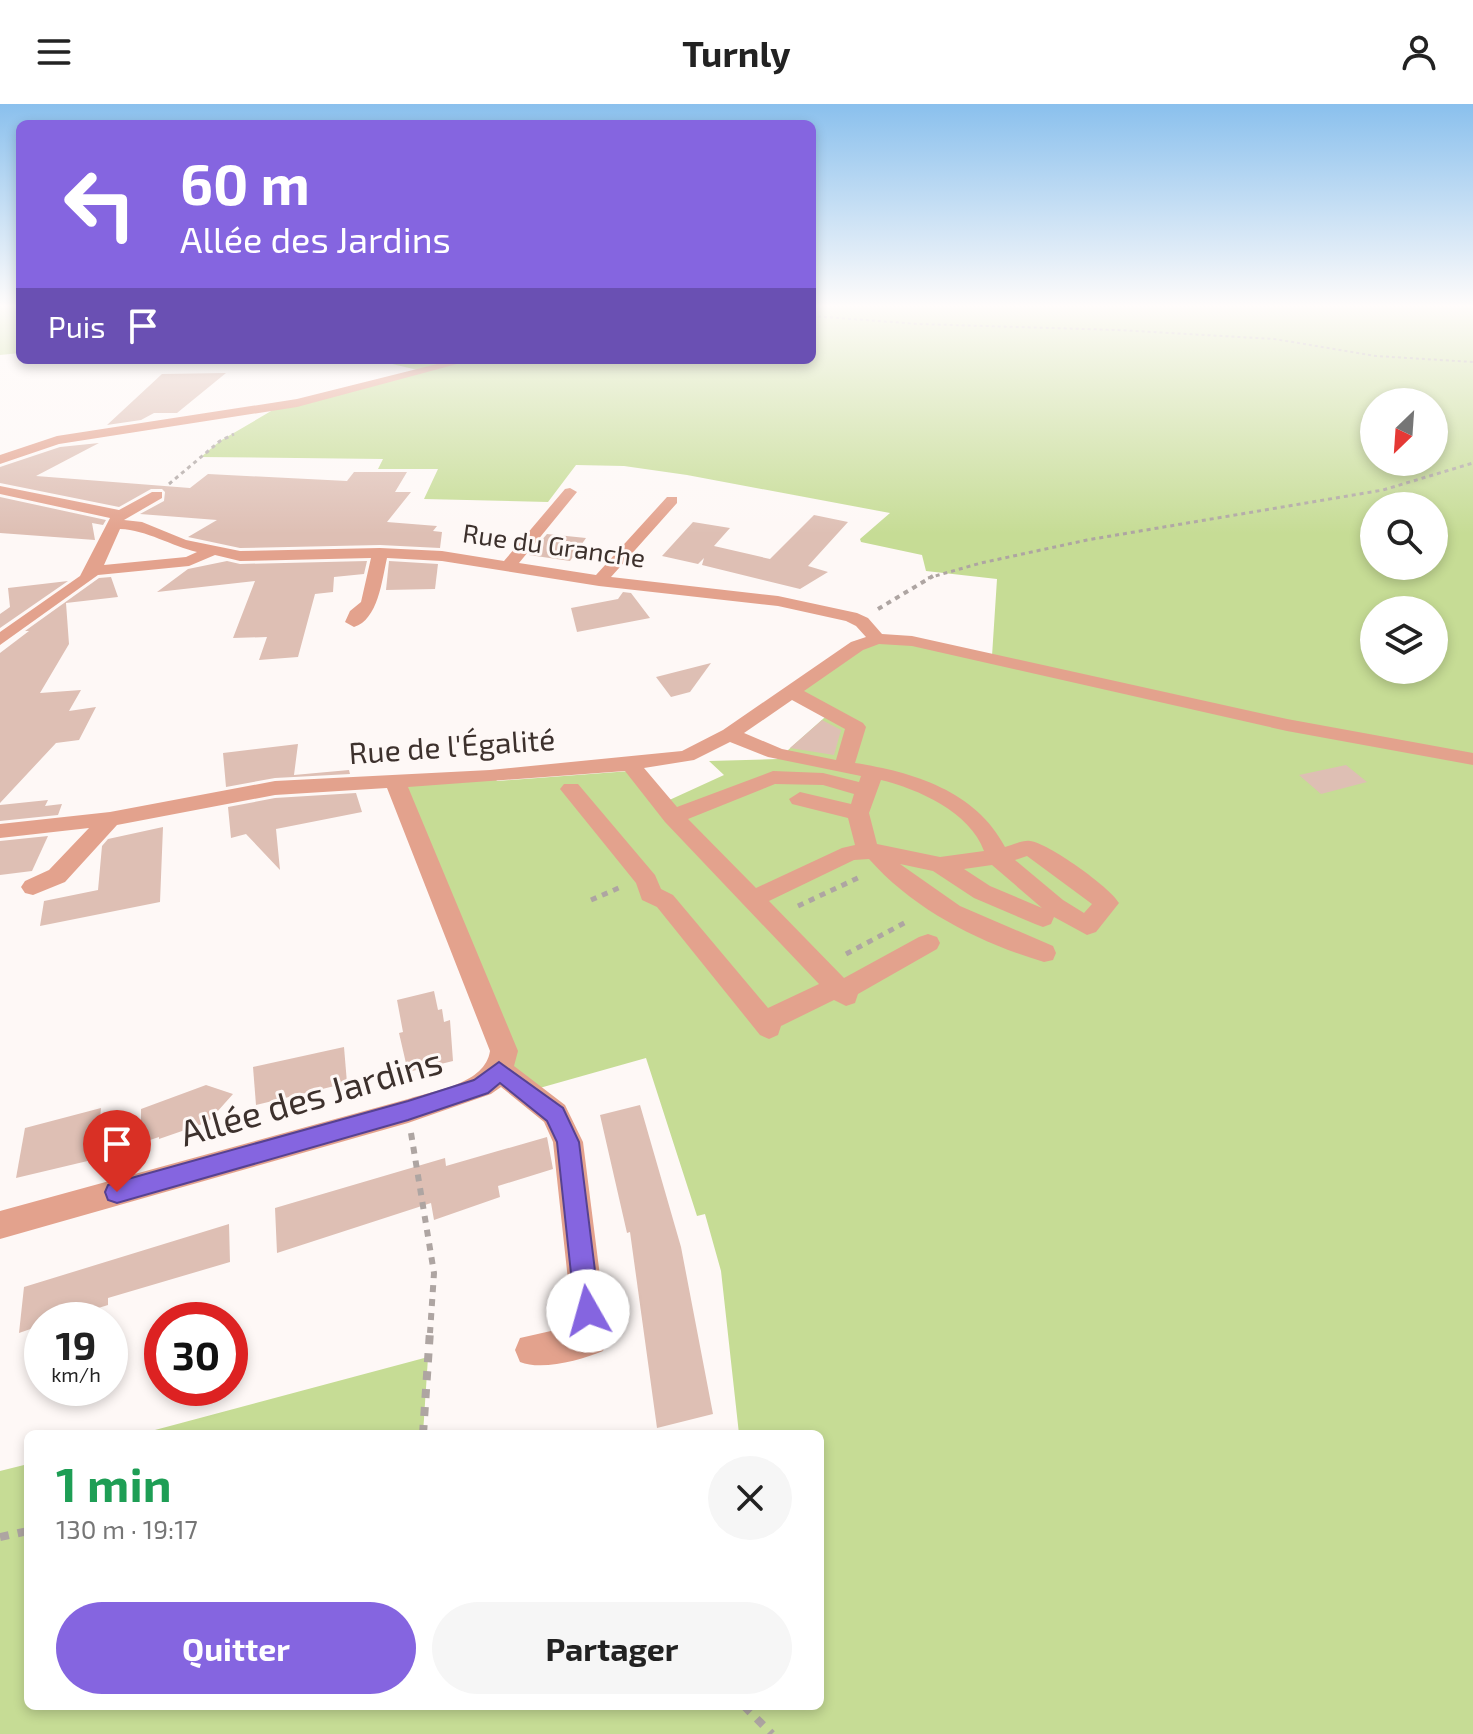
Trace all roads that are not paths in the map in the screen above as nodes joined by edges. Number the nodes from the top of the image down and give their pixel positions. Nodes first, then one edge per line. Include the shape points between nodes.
1 (378, 382) edge
2 (0, 460) edge
3 (0, 490) edge
4 (570, 492) dead end
5 (157, 495) road end
6 (672, 500) dead end
7 (117, 521) junction
8 (212, 551) junction
9 (380, 553) junction
10 (508, 566) junction
11 (93, 571) junction
12 (599, 581) junction
13 (354, 622) dead end
14 (877, 639) junction
15 (0, 640) edge
16 (794, 693) junction
17 (730, 734) junction
18 (1473, 759) edge
19 (630, 764) junction
20 (844, 765) junction
21 (870, 780) junction
22 (395, 782) junction
23 (571, 789) dead end
24 (800, 799) dead end
25 (858, 813) junction
26 (673, 817) junction
27 (110, 819) junction
28 (0, 831) edge
29 (871, 850) junction
30 (940, 865) junction
31 (33, 887) dead end
32 (753, 899) junction
33 (1043, 918) dead end
34 (928, 943) dead end
35 (1044, 953) dead end
36 (841, 992) junction
37 (499, 1070) junction
38 (0, 1225) edge
39 (532, 1350) dead end

1 - 2 street via 278,407 57,440
3 - 7 street, Rue du Granche via 112,512
4 - 10 street
5 - 7 street
6 - 12 street
7 - 8 street, Rue du Granche
7 - 11 street
8 - 9 street, Rue du Granche via 246,556
8 - 11 street, Rue du Granche via 189,561
9 - 10 street, Rue du Granche
9 - 13 street via 369,604
10 - 12 street, Rue du Granche
11 - 15 street
12 - 14 street, Rue du Granche via 834,612 862,622
14 - 16 street, Rue de l'Égalité via 857,646
14 - 18 street via 964,650 1161,698
16 - 17 street, Rue de l'Égalité
16 - 20 street via 856,727
17 - 19 street, Rue de l'Égalité via 687,756
17 - 20 street via 776,754
19 - 22 street, Rue de l'Égalité
19 - 26 street
20 - 21 street
21 - 25 street
21 - 26 street via 778,776
21 - 30 street via 916,782 957,805 987,834 997,857
22 - 27 street, Rue de l'Égalité via 275,788
22 - 37 street via 504,1051
23 - 36 street via 645,879 650,894 665,901 767,1025
24 - 25 street
25 - 29 street via 861,836
26 - 32 street
27 - 28 street, Rue de l'Égalité
27 - 31 street via 57,876
29 - 30 street
29 - 32 street via 850,853
29 - 35 street via 897,875 954,913
30 - 33 street via 982,892
32 - 36 street
34 - 36 street
37 - 38 street, Allée des Jardins via 481,1086 408,1111
37 - 39 street via 555,1114 568,1142 591,1339

